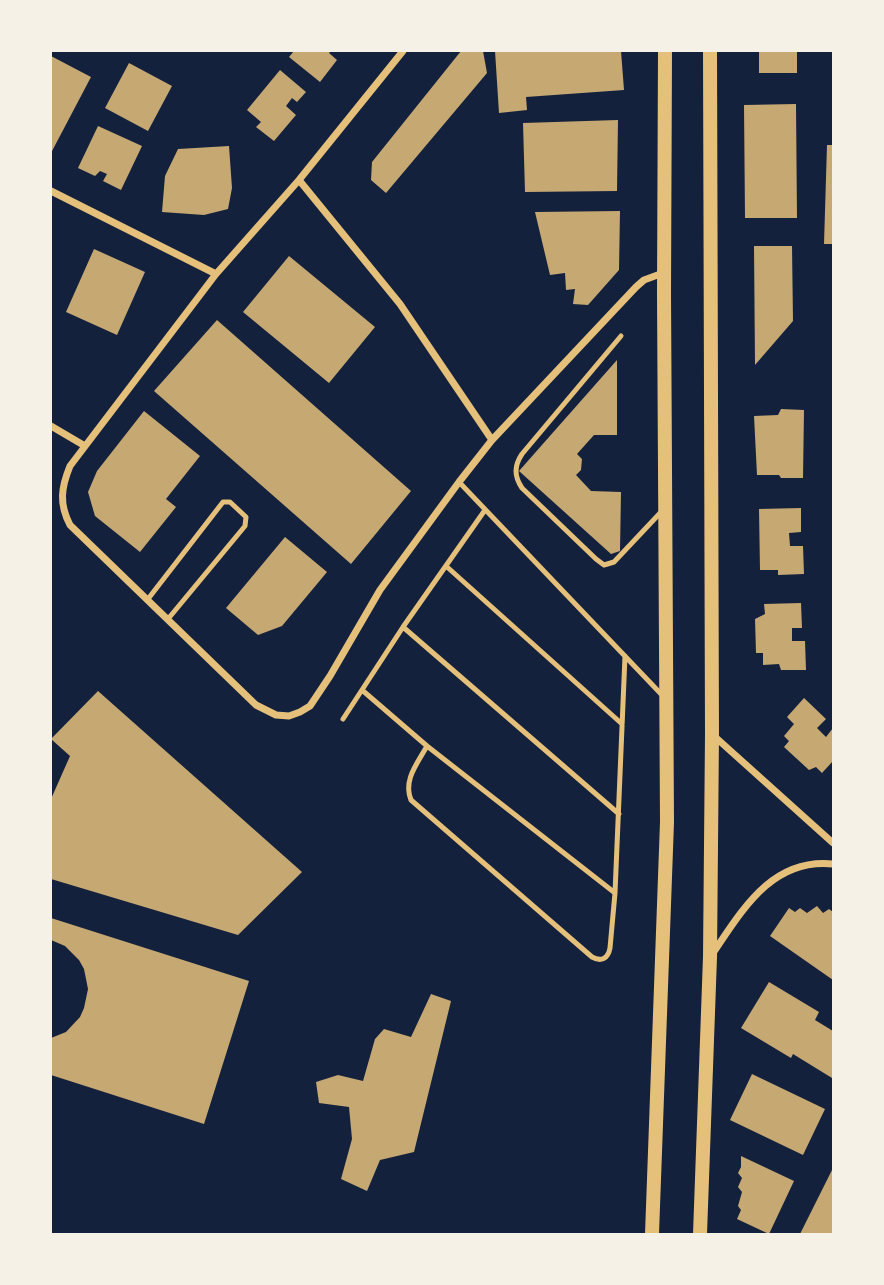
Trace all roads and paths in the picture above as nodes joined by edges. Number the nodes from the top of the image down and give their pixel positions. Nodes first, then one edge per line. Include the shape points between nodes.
1 (403, 51) edge
2 (665, 51) edge
3 (710, 51) edge
4 (299, 180) junction
5 (51, 191) edge
6 (664, 273) junction
7 (216, 274) junction
8 (621, 336) dead end
9 (51, 426) edge
10 (492, 440) junction
11 (85, 446) junction
12 (459, 482) junction
13 (666, 507) junction
14 (485, 510) junction
15 (446, 566) junction
16 (148, 599) junction
17 (168, 619) junction
18 (403, 627) junction
19 (625, 656) junction
20 (362, 690) junction
21 (667, 701) junction
22 (344, 719) dead end
23 (622, 723) junction
24 (712, 734) junction
25 (427, 746) junction
26 (618, 814) junction
27 (833, 843) edge
28 (833, 864) edge
29 (615, 893) junction
30 (710, 957) junction
31 (652, 1234) edge
32 (701, 1234) edge

1 - 4 street
2 - 6 main road
3 - 24 main road
4 - 7 street
4 - 10 street via 400,304
5 - 7 street
6 - 10 street via 636,287
6 - 13 main road
7 - 11 street
8 - 13 lane via 522,454 515,471 517,480 604,565 614,562
9 - 11 street
10 - 12 street
11 - 16 street via 65,478 64,513 70,525
12 - 14 lane
12 - 17 street via 380,590 321,691 300,712 275,715 256,705
13 - 21 main road
14 - 15 lane
14 - 19 lane
15 - 18 lane
15 - 23 lane
16 - 17 street
16 - 17 lane via 223,502 230,502 246,517 245,526
18 - 20 lane
18 - 26 lane
19 - 21 lane
19 - 23 lane
20 - 22 lane
20 - 25 lane
21 - 31 main road
23 - 26 lane
24 - 27 street
24 - 30 main road
25 - 29 lane
25 - 29 lane via 408,781 411,800 597,960 609,955
26 - 29 lane
28 - 30 street via 803,865 763,888
30 - 32 main road

